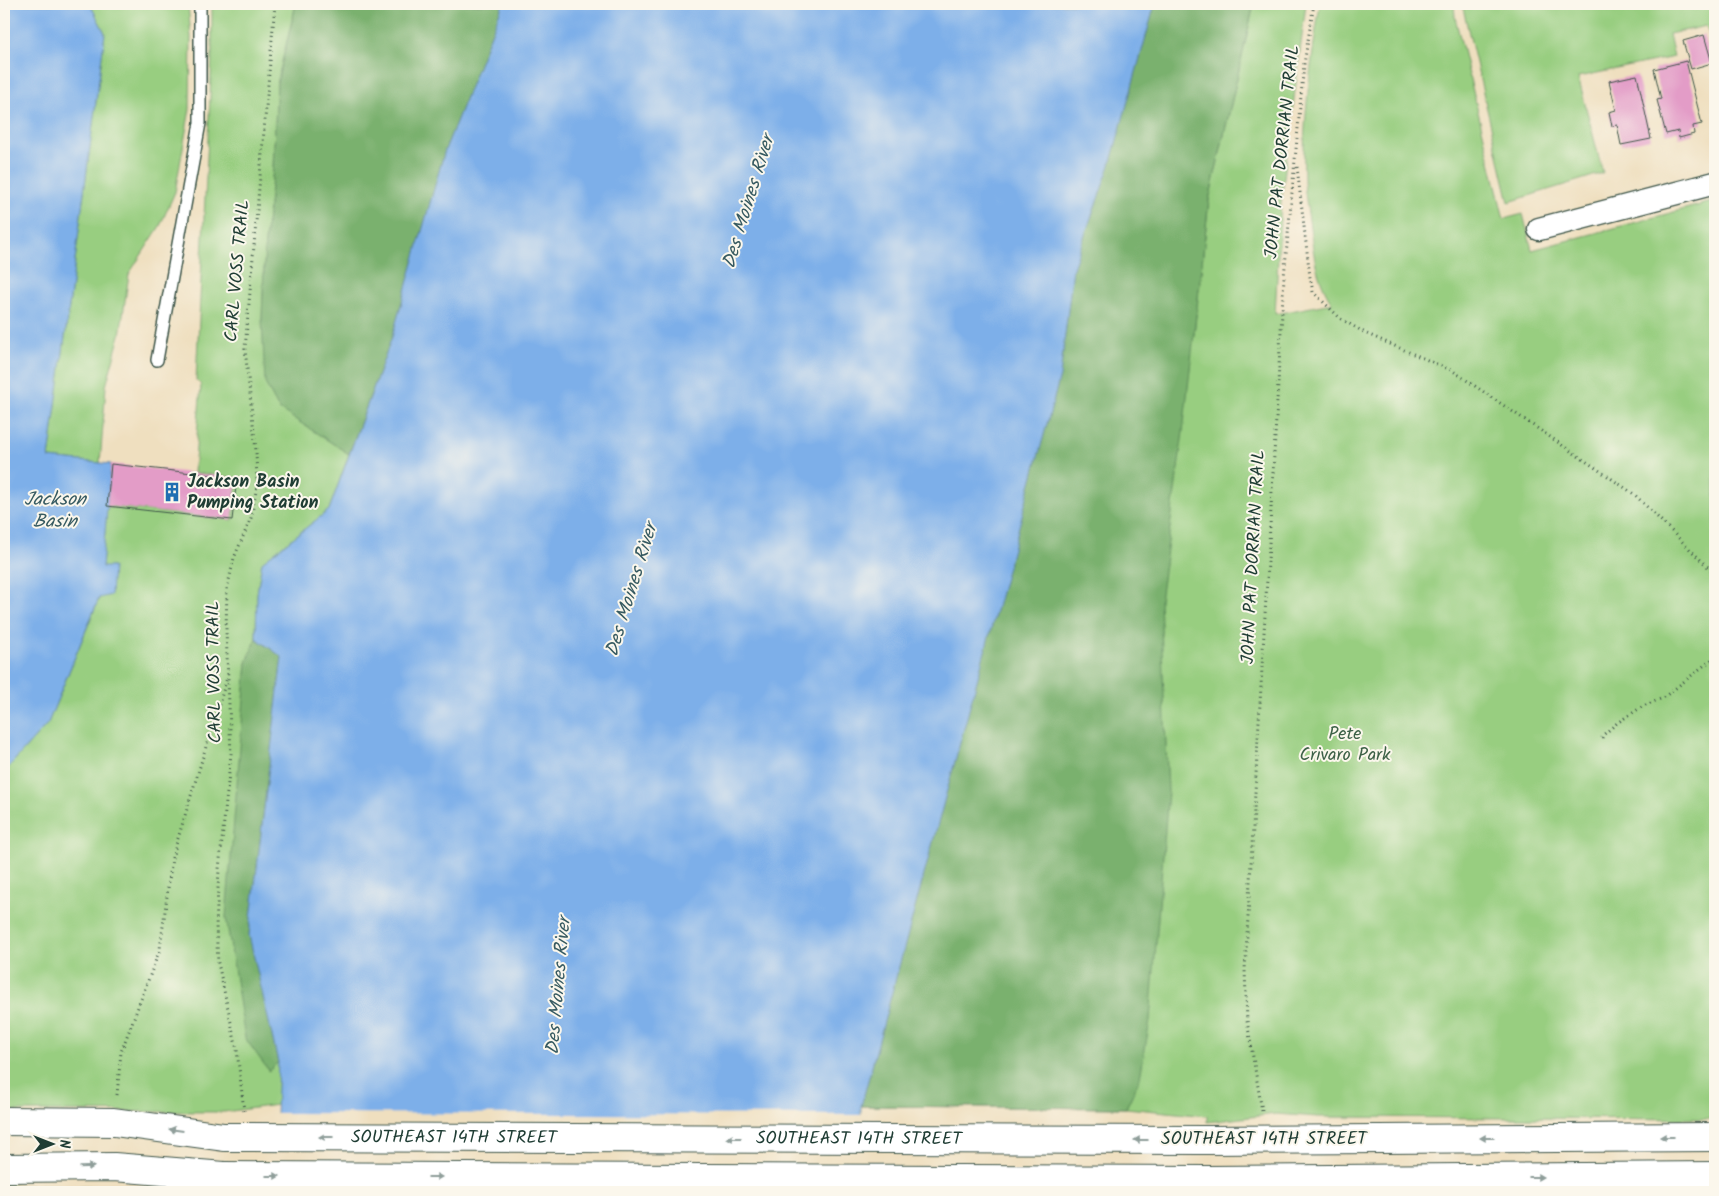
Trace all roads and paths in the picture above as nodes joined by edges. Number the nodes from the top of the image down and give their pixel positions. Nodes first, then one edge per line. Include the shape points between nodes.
1 (200, 4) edge
2 (275, 4) edge
3 (1314, 4) edge
4 (1296, 159) junction
5 (1715, 183) edge
6 (1539, 229) dead end
7 (158, 360) dead end
8 (1715, 574) edge
9 (1715, 657) edge
10 (228, 675) junction
11 (1602, 738) dead end
12 (117, 1098) dead end
13 (1262, 1112) dead end
14 (244, 1116) dead end
15 (4, 1121) edge
16 (1715, 1137) edge
17 (4, 1168) edge
18 (1715, 1176) edge

1 - 7 lane via 200,123
2 - 10 path, CARL VOSS TRAIL via 245,349 257,486 227,589
3 - 4 path, JOHN PAT DORRIAN TRAIL via 1304,64
4 - 8 path via 1313,292 1341,319 1367,334 1453,371 1615,480 1634,494
4 - 13 path, JOHN PAT DORRIAN TRAIL via 1283,287 1245,970 1247,1021
5 - 6 street
9 - 11 path via 1663,698 1643,706 1603,734
10 - 12 path via 172,858 160,950 121,1052
10 - 14 path, CARL VOSS TRAIL via 231,754 216,926 218,963 237,1050
16 -> 15 main road, SOUTHEAST 14TH STREET, bridge via 1208,1140 224,1137 114,1122
17 -> 18 main road, bridge via 114,1166 224,1176 1207,1180

